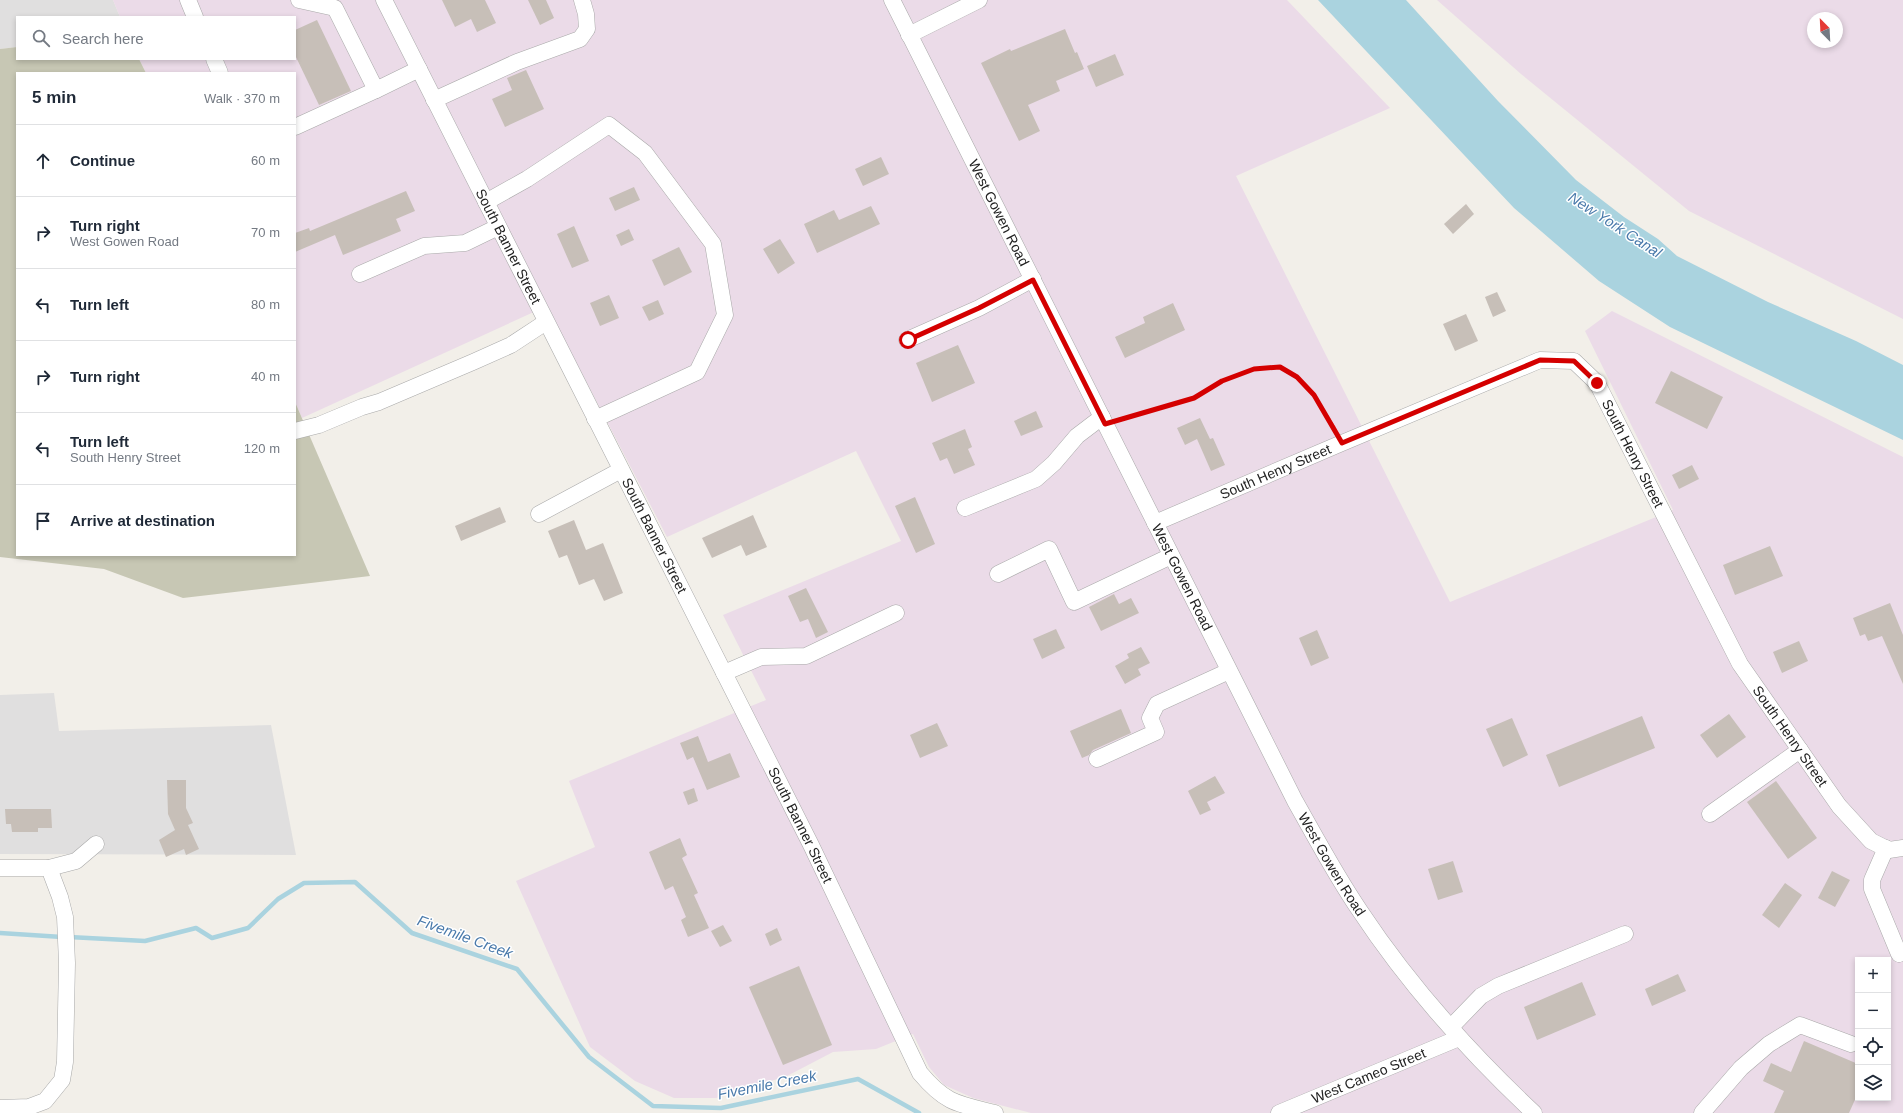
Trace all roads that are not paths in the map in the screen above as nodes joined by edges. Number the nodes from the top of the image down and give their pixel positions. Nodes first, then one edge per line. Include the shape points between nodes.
1 (188, 0) edge
2 (299, 0) edge
3 (384, 0) edge
4 (582, 0) edge
5 (892, 0) edge
6 (979, 0) edge
7 (195, 16) edge
8 (909, 35) junction
9 (214, 60) edge
10 (419, 69) junction
11 (220, 72) edge
12 (376, 90) junction
13 (434, 100) junction
14 (296, 128) edge
15 (486, 202) junction
16 (498, 227) junction
17 (360, 274) dead end
18 (1033, 280) junction
19 (546, 322) junction
20 (908, 340) dead end
21 (595, 419) junction
22 (1104, 420) junction
23 (296, 431) edge
24 (621, 470) junction
25 (965, 508) dead end
26 (539, 514) dead end
27 (1155, 523) junction
28 (1171, 556) junction
29 (998, 574) dead end
30 (896, 613) dead end
31 (1229, 671) junction
32 (724, 674) junction
33 (1800, 750) junction
34 (1097, 759) dead end
35 (1710, 814) dead end
36 (96, 844) dead end
37 (1886, 848) junction
38 (1903, 848) edge
39 (0, 868) edge
40 (49, 868) junction
41 (1625, 934) dead end
42 (1899, 954) dead end
43 (1455, 1033) junction
44 (1851, 1044) dead end
45 (0, 1108) edge
46 (995, 1113) edge
47 (1279, 1113) edge
48 (1534, 1113) edge
49 (1702, 1113) edge

1 - 7 street
2 - 12 street via 335,8
3 - 10 street, South Banner Street
4 - 13 street via 587,29 580,39 517,62
5 - 8 street, West Gowen Road
6 - 8 street
8 - 18 street, West Gowen Road
9 - 11 street
10 - 12 street
10 - 13 street, South Banner Street
12 - 14 street
13 - 15 street, South Banner Street
15 - 16 street, South Banner Street
15 - 21 street via 527,179 609,125 645,153 713,244 725,314 697,372
16 - 17 street via 465,243 424,246
16 - 19 street, South Banner Street
18 - 20 street
18 - 22 street, West Gowen Road
19 - 21 street, South Banner Street
19 - 23 street via 512,345 473,362 379,402 319,425
21 - 24 street, South Banner Street
22 - 25 street via 1076,436 1054,463 1036,479
22 - 27 street, West Gowen Road
24 - 26 street
24 - 32 street, South Banner Street
27 - 28 street, West Gowen Road
27 - 33 street, South Henry Street via 1540,360 1574,361 1597,383 1740,664
28 - 29 street via 1074,602 1049,549
28 - 31 street, West Gowen Road
30 - 32 street via 806,656 761,657
31 - 34 street via 1158,704 1150,718 1156,732
31 - 43 street, West Gowen Road via 1295,801 1360,911 1404,973
32 - 46 street, South Banner Street via 811,845 920,1073 934,1089 954,1103
33 - 35 street
33 - 37 street, South Henry Street via 1839,806 1871,841
36 - 40 street via 76,861
37 - 38 street, South Henry Street
37 - 42 street via 1872,880 1872,889
39 - 40 street
40 - 45 street via 65,916 67,963 65,1062 62,1080 45,1102 29,1107
41 - 43 street via 1498,986 1481,996
43 - 47 street, West Cameo Street
43 - 48 street, West Gowen Road
44 - 49 street via 1800,1025 1769,1044 1741,1068

